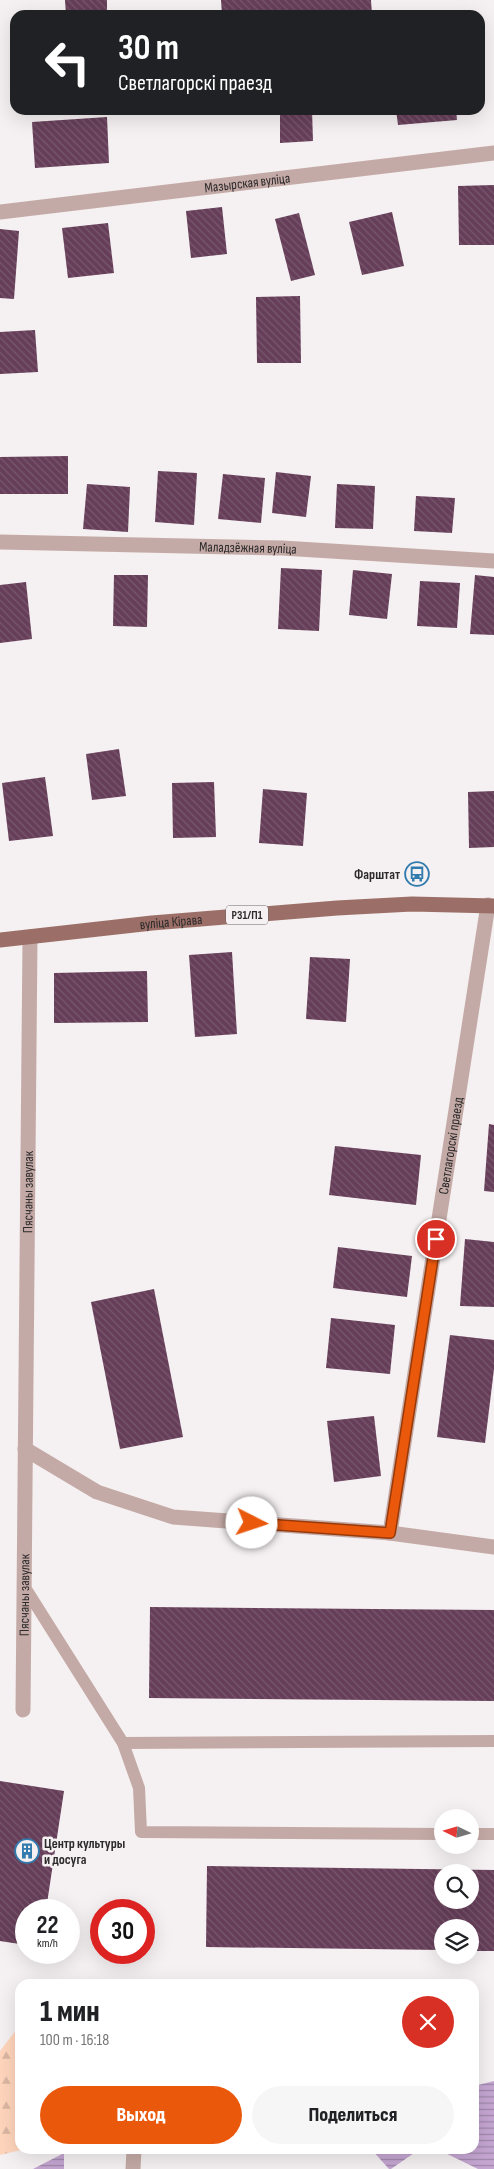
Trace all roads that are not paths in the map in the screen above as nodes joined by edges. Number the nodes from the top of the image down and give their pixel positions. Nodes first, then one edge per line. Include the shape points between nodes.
1 (494, 153) edge
2 (0, 212) edge
3 (0, 542) edge
4 (494, 561) edge
5 (491, 905) edge
6 (30, 937) junction
7 (0, 940) edge
8 (25, 1449) junction
9 (390, 1533) junction
10 (494, 1547) edge
11 (24, 1586) junction
12 (24, 1710) dead end
13 (494, 1741) edge
14 (123, 1742) junction
15 (434, 1834) edge
16 (479, 1834) edge
17 (494, 1834) edge
18 (134, 2154) edge
19 (134, 2169) edge

1 - 2 street, Мазырская вуліца
3 - 4 street, Маладзёжная вуліца via 282,548
5 - 6 main road, вуліца Кірава / Р31/П1 via 412,904 337,908
5 - 9 street, Светлагорскі праезд
6 - 7 main road, вуліца Кірава / Р31/П1
6 - 8 street, Пясчаны завулак
8 - 9 street via 97,1492 173,1517
8 - 11 street, Пясчаны завулак
9 - 10 street
11 - 12 street, Пясчаны завулак
11 - 14 lane
13 - 14 lane
14 - 15 lane via 139,1788 141,1832
16 - 17 lane
18 - 19 street

